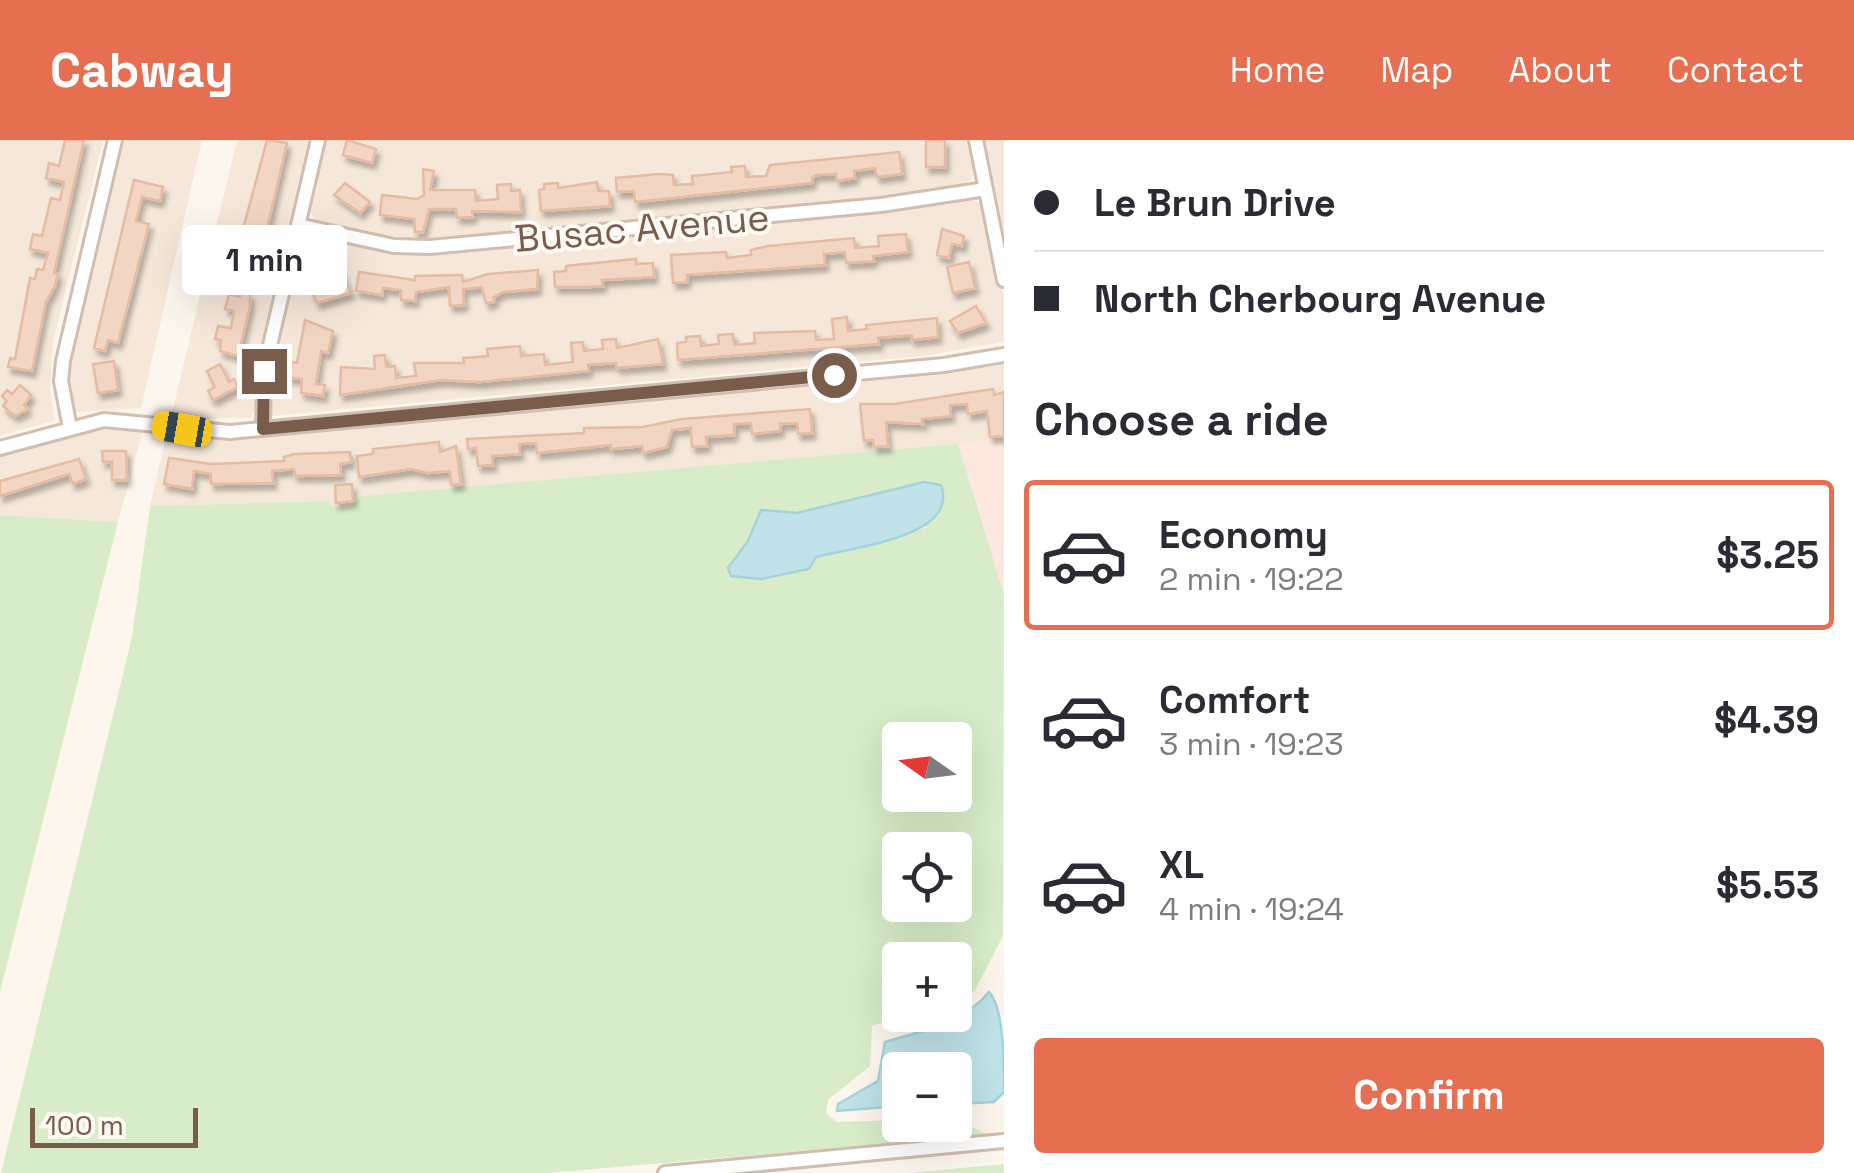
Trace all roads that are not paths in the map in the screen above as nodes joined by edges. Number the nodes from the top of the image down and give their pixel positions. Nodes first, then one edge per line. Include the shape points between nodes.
1 (115, 140) edge
2 (318, 140) edge
3 (976, 140) edge
4 (986, 188) junction
5 (298, 225) junction
6 (1004, 280) edge
7 (1004, 354) edge
8 (70, 428) junction
9 (263, 429) junction
10 (0, 448) edge
11 (1004, 1141) edge
12 (764, 1168) edge
13 (665, 1173) edge

1 - 8 street via 62,361
2 - 5 street
3 - 4 street
4 - 5 street, Busac Avenue via 880,205 430,247
4 - 6 street
5 - 9 street via 264,371
7 - 9 street
8 - 9 street via 118,419 208,432
8 - 10 street
11 - 12 street
12 - 13 street

